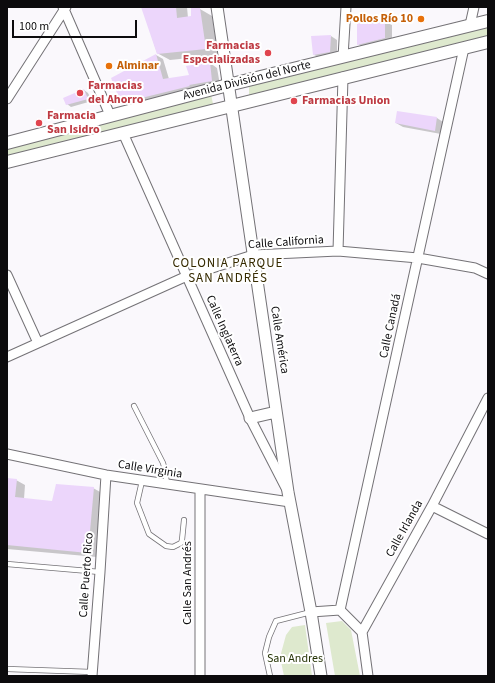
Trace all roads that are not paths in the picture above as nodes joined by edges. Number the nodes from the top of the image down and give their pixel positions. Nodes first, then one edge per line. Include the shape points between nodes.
1 (217, 7) edge
2 (346, 7) edge
3 (474, 7) edge
4 (64, 8) edge
5 (488, 21) edge
6 (470, 25) junction
7 (488, 42) edge
8 (464, 48) junction
9 (343, 57) junction
10 (343, 77) junction
11 (228, 85) junction
12 (7, 99) edge
13 (232, 106) junction
14 (110, 116) junction
15 (123, 133) junction
16 (7, 143) edge
17 (7, 162) edge
18 (338, 251) junction
19 (253, 255) junction
20 (418, 258) junction
21 (488, 274) edge
22 (7, 275) edge
23 (187, 276) junction
24 (38, 343) junction
25 (7, 357) edge
26 (488, 398) edge
27 (134, 406) dead end
28 (276, 412) junction
29 (250, 418) junction
30 (7, 454) edge
31 (106, 475) junction
32 (142, 481) junction
33 (167, 484) junction
34 (200, 490) junction
35 (289, 497) junction
36 (432, 506) junction
37 (184, 520) dead end
38 (488, 534) edge
39 (7, 564) edge
40 (100, 572) junction
41 (340, 610) junction
42 (311, 612) junction
43 (362, 632) junction
44 (7, 669) edge
45 (92, 674) edge
46 (200, 676) edge
47 (270, 676) edge
48 (321, 676) edge
49 (368, 676) edge

1 - 11 street, Calle América
2 - 9 street
3 - 6 street
4 - 12 street
4 - 14 street
5 - 6 main road, Avenida División del Norte
6 - 9 main road, Avenida División del Norte
7 - 8 main road, Avenida División del Norte
8 - 10 main road, Avenida División del Norte
8 - 20 street, Calle Canadá
9 - 11 main road, Avenida División del Norte
10 - 13 main road, Avenida División del Norte
10 - 18 street
11 - 13 street, Calle América
11 - 14 main road, Avenida División del Norte
13 - 15 main road, Avenida División del Norte
13 - 19 street, Calle América
14 - 16 main road, Avenida División del Norte
15 - 17 main road, Avenida División del Norte
15 - 23 street, Calle Inglaterra
18 - 19 street, Calle California
18 - 20 street, Calle California
19 - 23 street, Calle California
19 - 28 street, Calle América
20 - 21 street, Calle California via 475,268
20 - 41 street, Calle Canadá
22 - 24 street
23 - 24 street, Calle California
23 - 29 street, Calle Inglaterra
24 - 25 street, Calle California
26 - 36 street, Calle Irlanda
27 - 33 lane via 163,463
28 - 29 street
28 - 35 street, Calle América
29 - 35 street, Calle Inglaterra
30 - 31 street, Calle Virginia
31 - 32 street, Calle Virginia
31 - 40 street, Calle Puerto Rico
32 - 33 street, Calle Virginia
32 - 37 lane via 137,503 150,534 166,546 173,547 181,543
33 - 34 street, Calle Virginia
34 - 35 street, Calle Virginia
34 - 46 street, Calle San Andrés
35 - 42 street, Calle América
36 - 38 street
36 - 43 street, Calle Irlanda
39 - 40 lane
40 - 45 street, Calle Puerto Rico
41 - 42 street
41 - 43 street
42 - 47 lane via 276,621 265,653
42 - 48 street, Calle América
43 - 49 street
44 - 45 lane

